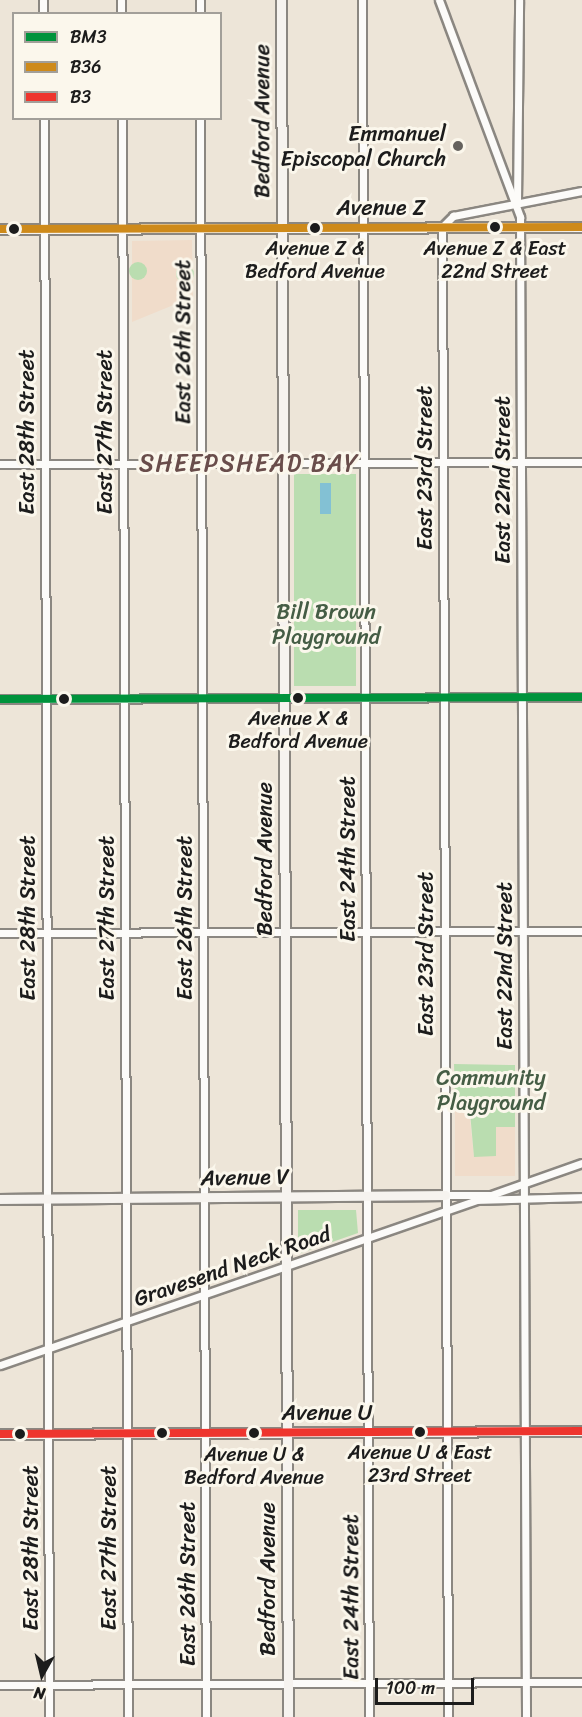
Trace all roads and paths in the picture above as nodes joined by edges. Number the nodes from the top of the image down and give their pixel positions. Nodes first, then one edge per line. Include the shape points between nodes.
1 (281, 0) edge
2 (362, 0) edge
3 (439, 0) edge
4 (519, 0) edge
5 (44, 120) edge
6 (122, 120) edge
7 (200, 120) edge
8 (582, 191) edge
9 (517, 203) junction
10 (442, 227) junction
11 (520, 227) junction
12 (582, 227) edge
13 (122, 228) junction
14 (282, 228) junction
15 (363, 228) junction
16 (0, 229) edge
17 (44, 229) junction
18 (201, 229) junction
19 (364, 462) junction
20 (443, 462) junction
21 (521, 462) junction
22 (582, 462) edge
23 (123, 463) junction
24 (202, 463) junction
25 (283, 463) junction
26 (0, 464) edge
27 (45, 464) junction
28 (522, 697) junction
29 (582, 697) edge
30 (284, 698) junction
31 (365, 698) junction
32 (443, 698) junction
33 (0, 699) edge
34 (46, 699) junction
35 (124, 699) junction
36 (203, 699) junction
37 (582, 931) edge
38 (284, 932) junction
39 (366, 932) junction
40 (444, 932) junction
41 (522, 932) junction
42 (0, 933) edge
43 (46, 933) junction
44 (125, 933) junction
45 (203, 933) junction
46 (582, 1162) edge
47 (524, 1182) junction
48 (445, 1195) junction
49 (367, 1196) junction
50 (582, 1197) edge
51 (47, 1198) junction
52 (126, 1198) junction
53 (204, 1198) junction
54 (286, 1198) junction
55 (524, 1198) junction
56 (0, 1199) edge
57 (445, 1210) junction
58 (367, 1239) junction
59 (286, 1266) junction
60 (205, 1294) junction
61 (126, 1321) junction
62 (48, 1348) junction
63 (0, 1365) edge
64 (582, 1431) edge
65 (368, 1432) junction
66 (446, 1432) junction
67 (525, 1432) junction
68 (127, 1433) junction
69 (205, 1433) junction
70 (287, 1433) junction
71 (0, 1434) edge
72 (49, 1434) junction
73 (582, 1682) edge
74 (288, 1683) junction
75 (369, 1683) junction
76 (447, 1683) junction
77 (525, 1683) junction
78 (49, 1684) junction
79 (128, 1684) junction
80 (206, 1684) junction
81 (0, 1685) edge
82 (50, 1717) edge
83 (128, 1717) edge
84 (206, 1717) edge
85 (288, 1717) edge
86 (369, 1717) edge
87 (447, 1717) edge
88 (526, 1717) edge

1 - 14 main road, Bedford Avenue
2 - 15 street, East 24th Street
3 - 9 street
4 - 9 street
5 - 17 street, East 28th Street
6 - 13 street, East 27th Street
7 - 18 street, East 26th Street
8 - 9 street
9 - 10 street via 453,216
9 - 11 street, East 22nd Street
10 - 11 main road, Avenue Z
10 - 15 main road, Avenue Z
10 - 20 street, East 23rd Street
11 - 12 main road, Avenue Z
11 - 21 street, East 22nd Street
13 - 17 main road, Avenue Z
13 - 18 main road, Avenue Z
13 - 23 street, East 27th Street
14 - 15 main road, Avenue Z
14 - 18 main road, Avenue Z
14 - 25 main road, Bedford Avenue
15 - 19 street, East 24th Street
16 - 17 main road, Avenue Z
17 - 27 street, East 28th Street
18 - 24 street, East 26th Street
19 - 20 street
19 - 25 street
19 - 31 street, East 24th Street
20 - 21 street
20 - 32 street, East 23rd Street
21 - 22 street
21 - 28 street, East 22nd Street
23 - 24 street
23 - 27 street
23 - 35 street, East 27th Street
24 - 25 street
24 - 36 street, East 26th Street
25 - 30 main road, Bedford Avenue
26 - 27 street
27 - 34 street, East 28th Street
28 - 29 street
28 - 32 street
28 - 41 street, East 22nd Street
30 - 31 street
30 - 36 street
30 - 38 main road, Bedford Avenue
31 - 32 street
31 - 39 street, East 24th Street
32 - 40 street, East 23rd Street
33 - 34 street
34 - 35 street
34 - 43 street, East 28th Street
35 - 36 street
35 - 44 street, East 27th Street
36 - 45 street, East 26th Street
37 - 41 street
38 - 39 street
38 - 45 street
38 - 54 main road, Bedford Avenue
39 - 40 street
39 - 49 street, East 24th Street
40 - 41 street
40 - 48 street, East 23rd Street
41 - 47 street, East 22nd Street
42 - 43 street
43 - 44 street
43 - 51 street, East 28th Street
44 - 45 street
44 - 52 street, East 27th Street
45 - 53 street, East 26th Street
46 - 47 street
47 - 48 street, Avenue V via 491,1195
47 - 55 street, East 22nd Street
48 - 49 main road, Avenue V
48 - 57 street, East 23rd Street
49 - 54 main road, Avenue V
49 - 58 street, East 24th Street
50 - 55 street
51 - 52 main road, Avenue V
51 - 56 main road, Avenue V
51 - 62 street, East 28th Street
52 - 53 main road, Avenue V
52 - 61 street, East 27th Street
53 - 54 main road, Avenue V
53 - 60 street, East 26th Street
54 - 59 main road, Bedford Avenue
55 - 57 street, Gravesend Neck Road via 477,1200
55 - 67 street, East 22nd Street
57 - 58 street, Gravesend Neck Road
57 - 66 street, East 23rd Street
58 - 59 street, Gravesend Neck Road
58 - 65 street, East 24th Street
59 - 60 street, Gravesend Neck Road
59 - 70 main road, Bedford Avenue
60 - 61 street, Gravesend Neck Road
60 - 69 street, East 26th Street
61 - 62 street, Gravesend Neck Road
61 - 68 street, East 27th Street
62 - 63 street, Gravesend Neck Road
62 - 72 street, East 28th Street
64 - 67 main road, Avenue U
65 - 66 main road, Avenue U
65 - 70 main road, Avenue U
65 - 75 street, East 24th Street
66 - 67 main road, Avenue U
66 - 76 street, East 23rd Street
67 - 77 street, East 22nd Street
68 - 69 main road, Avenue U
68 - 72 main road, Avenue U
68 - 79 street, East 27th Street
69 - 70 main road, Avenue U
69 - 80 street, East 26th Street
70 - 74 main road, Bedford Avenue
71 - 72 main road, Avenue U
72 - 78 street, East 28th Street
73 - 77 street
74 - 75 street
74 - 80 street
74 - 85 main road, Bedford Avenue
75 - 76 street
75 - 86 street, East 24th Street
76 - 77 street
76 - 87 street, East 23rd Street
77 - 88 street, East 22nd Street
78 - 79 street
78 - 81 street
78 - 82 street, East 28th Street
79 - 80 street
79 - 83 street, East 27th Street
80 - 84 street, East 26th Street

